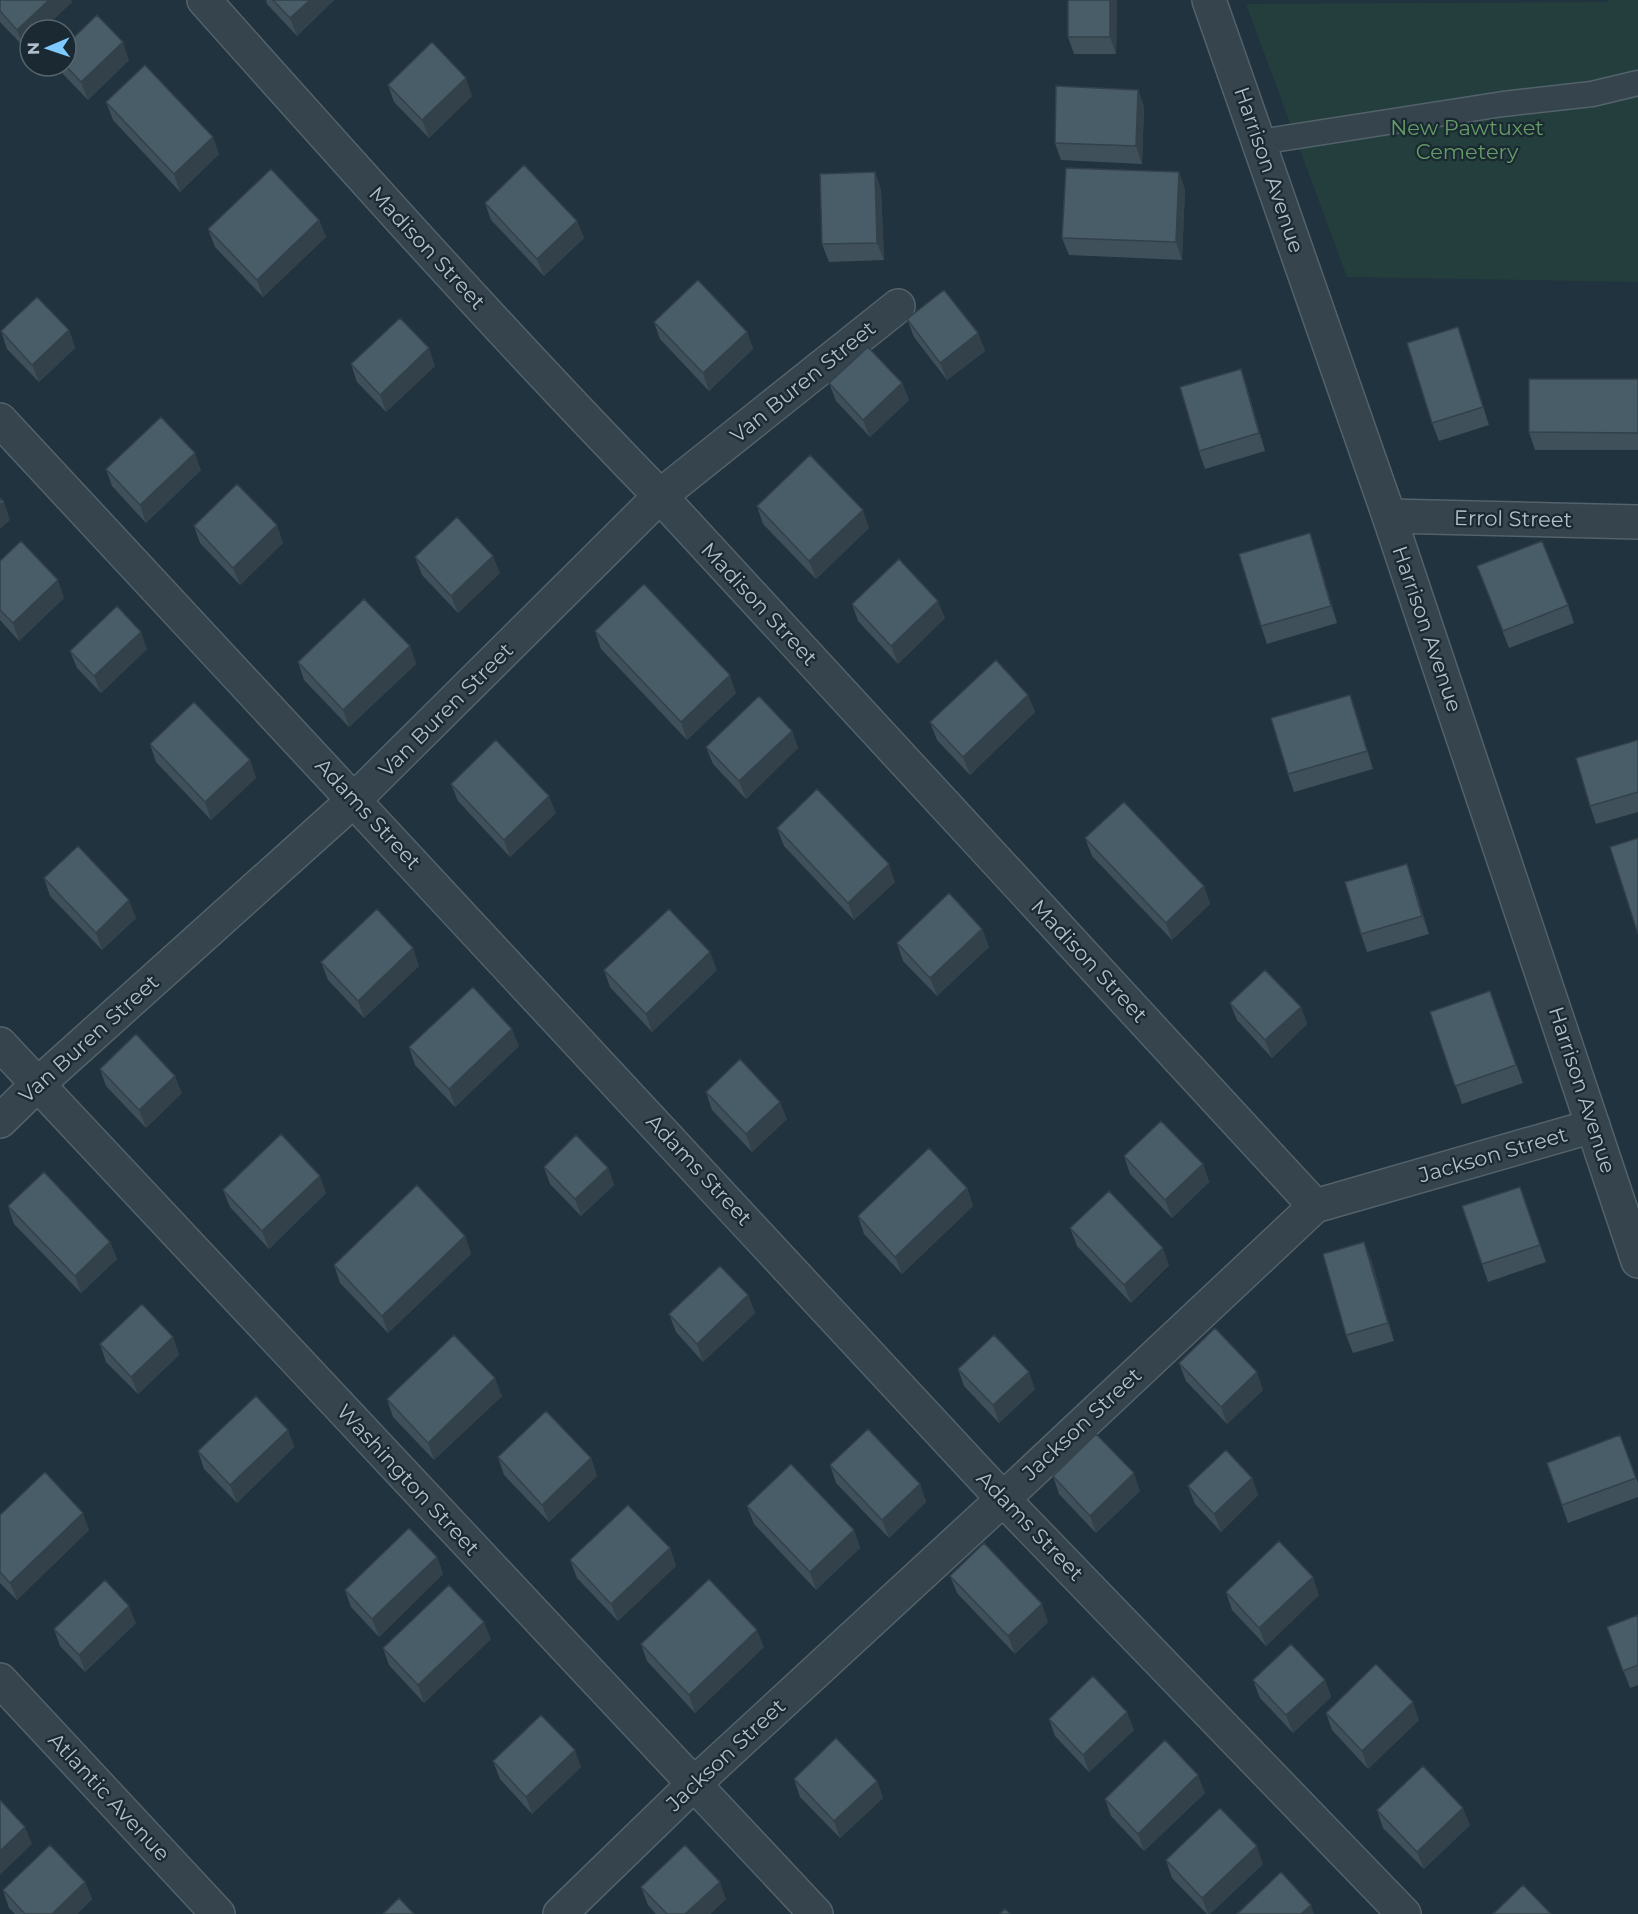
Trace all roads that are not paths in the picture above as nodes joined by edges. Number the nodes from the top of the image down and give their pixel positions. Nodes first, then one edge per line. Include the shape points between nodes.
1 (204, 0) edge
2 (1209, 0) edge
3 (1638, 83) edge
4 (1260, 142) junction
5 (898, 306) dead end
6 (0, 420) edge
7 (660, 496) junction
8 (1389, 516) junction
9 (1638, 522) edge
10 (355, 800) junction
11 (0, 1044) edge
12 (37, 1085) junction
13 (0, 1121) edge
14 (1593, 1126) junction
15 (1315, 1206) junction
16 (1638, 1261) edge
17 (1003, 1498) junction
18 (0, 1680) edge
19 (695, 1783) junction
20 (218, 1914) edge
21 (560, 1914) edge
22 (816, 1914) edge
23 (1404, 1914) edge

1 - 7 street, Madison Street via 394,214
2 - 4 street, Harrison Avenue
3 - 4 lane via 1592,94
4 - 8 street, Harrison Avenue
5 - 7 street, Van Buren Street
6 - 10 street, Adams Street
7 - 10 street, Van Buren Street
7 - 15 street, Madison Street
8 - 9 street, Errol Street
8 - 14 street, Harrison Avenue
10 - 12 street, Van Buren Street
10 - 17 street, Adams Street
11 - 12 street, Washington Street
12 - 13 street, Van Buren Street
12 - 19 street, Washington Street
14 - 15 street, Jackson Street
14 - 16 street, Harrison Avenue
15 - 17 street, Jackson Street
17 - 19 street, Jackson Street
17 - 23 street, Adams Street
18 - 20 street, Atlantic Avenue
19 - 21 street, Jackson Street
19 - 22 street, Washington Street

